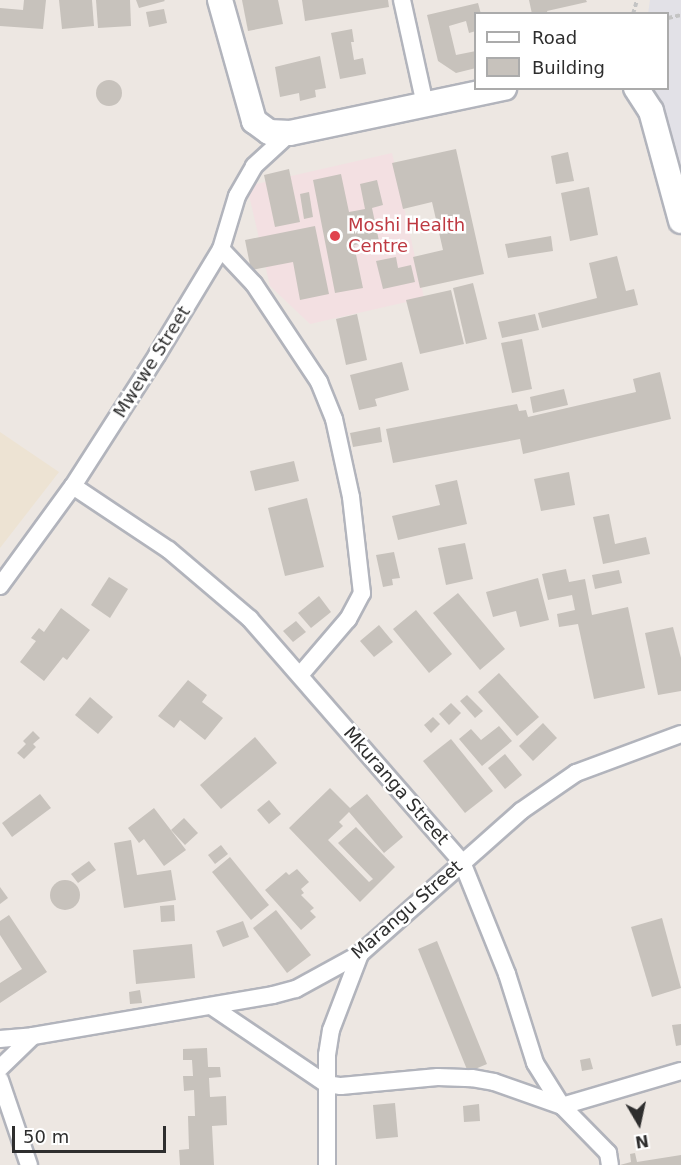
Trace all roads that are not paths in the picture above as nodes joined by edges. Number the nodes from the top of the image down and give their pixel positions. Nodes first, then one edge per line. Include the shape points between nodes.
1 (220, 0) edge
2 (402, 0) edge
3 (495, 90) edge
4 (637, 90) edge
5 (425, 105) junction
6 (290, 133) junction
7 (681, 221) edge
8 (221, 249) junction
9 (73, 486) junction
10 (0, 586) edge
11 (300, 675) junction
12 (681, 734) edge
13 (462, 862) junction
14 (360, 954) junction
15 (211, 1006) junction
16 (33, 1036) junction
17 (0, 1039) edge
18 (0, 1068) edge
19 (681, 1071) edge
20 (0, 1080) edge
21 (326, 1084) junction
22 (562, 1106) junction
23 (29, 1165) edge
24 (327, 1165) edge
25 (610, 1165) edge

1 - 6 street via 254,121 269,132
2 - 5 street
3 - 5 street
4 - 7 street via 651,111
5 - 6 street
6 - 8 street, Mwewe Street via 254,166 237,195
8 - 9 street, Mwewe Street
8 - 11 street via 254,284 319,382 334,419 351,497 362,593 348,619
9 - 10 street, Mwewe Street
9 - 11 street, Mkuranga Street via 169,550 213,586 250,619
11 - 13 street, Mkuranga Street
12 - 13 street, Marangu Street via 576,773 521,811
13 - 14 street, Marangu Street
13 - 22 street, Mkuranga Street via 507,974 535,1063
14 - 15 street, Marangu Street via 296,988
14 - 21 street via 331,1030
15 - 16 street, Marangu Street
15 - 21 street
16 - 17 street, Marangu Street
16 - 18 street
19 - 22 street
20 - 23 street
21 - 22 street via 472,1078
21 - 24 street
22 - 25 street, Mkuranga Street via 608,1153

